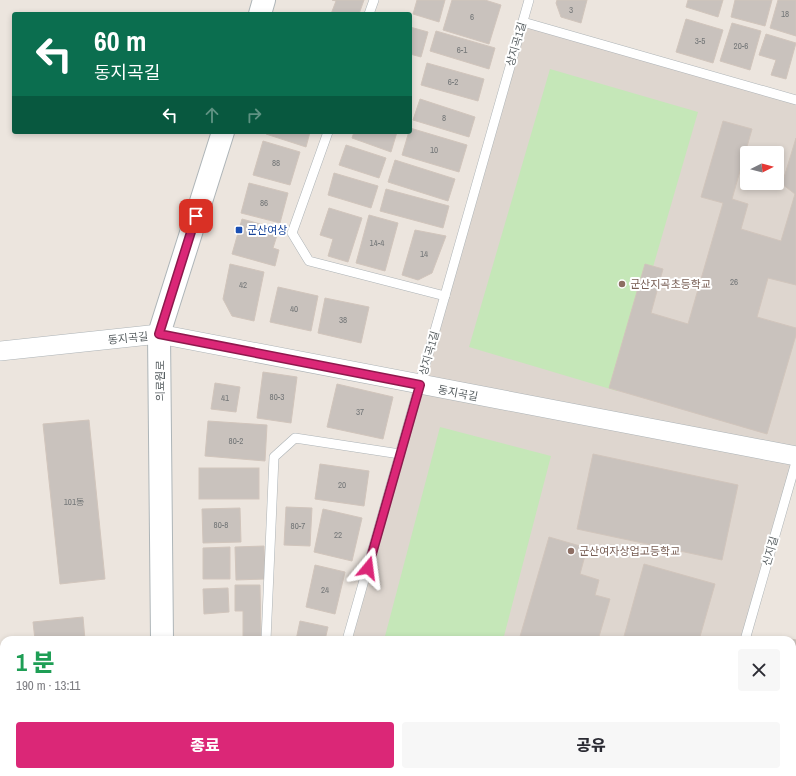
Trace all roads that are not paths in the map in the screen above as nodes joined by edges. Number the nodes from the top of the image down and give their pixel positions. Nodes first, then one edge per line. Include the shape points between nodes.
1 (264, 0) edge
2 (374, 0) edge
3 (529, 0) edge
4 (261, 12) edge
5 (370, 12) edge
6 (523, 22) junction
7 (796, 100) edge
8 (222, 134) edge
9 (327, 134) edge
10 (445, 296) junction
11 (159, 334) junction
12 (0, 351) edge
13 (420, 385) junction
14 (400, 454) junction
15 (796, 456) edge
16 (796, 462) edge
17 (162, 636) edge
18 (266, 636) edge
19 (349, 636) edge
20 (745, 636) edge

1 - 4 street
2 - 5 lane
3 - 6 lane, 상지곡1길
6 - 7 lane
6 - 10 lane, 상지곡1길
8 - 11 street, 의료원로
9 - 10 lane via 292,233 309,261
10 - 13 lane, 상지곡1길
11 - 12 street, 동지곡길
11 - 13 street, 동지곡길
11 - 17 street, 의료원로
13 - 14 lane, 상지곡1길
13 - 15 street, 동지곡길
14 - 18 lane via 295,438 274,457
14 - 19 lane, 상지곡1길
16 - 20 lane, 신지길

